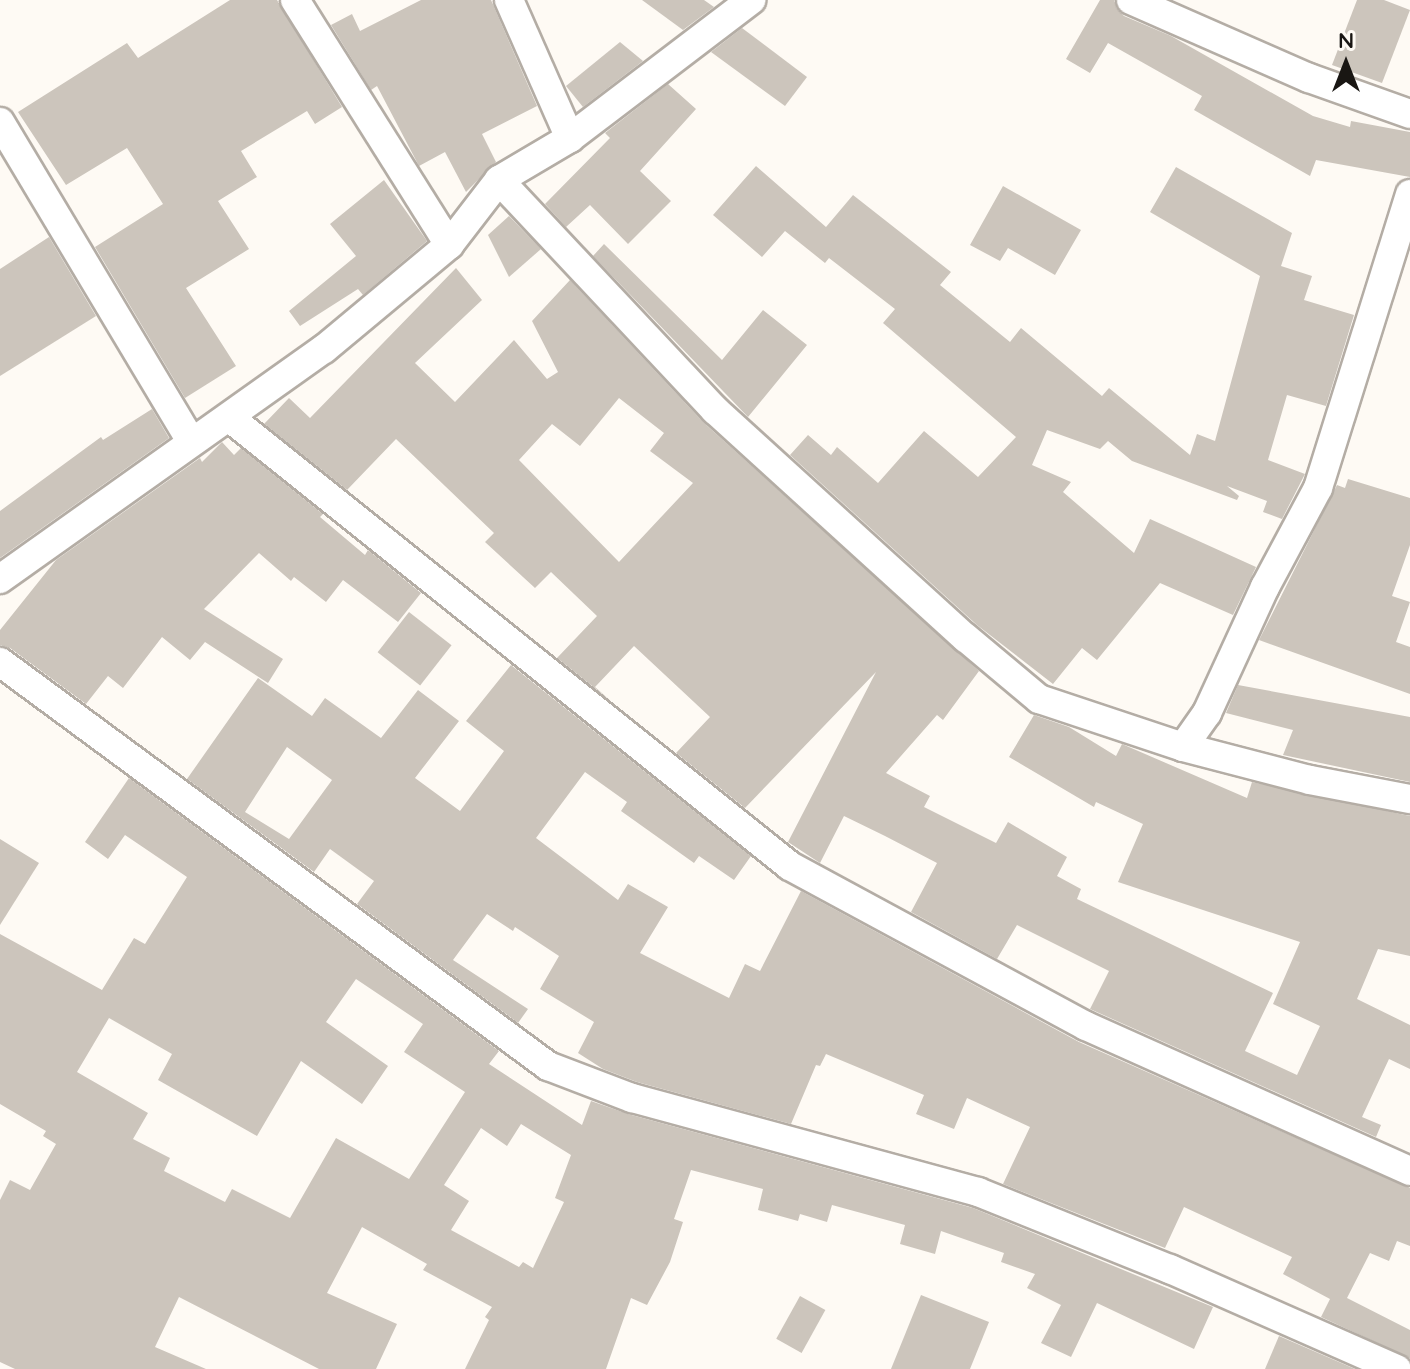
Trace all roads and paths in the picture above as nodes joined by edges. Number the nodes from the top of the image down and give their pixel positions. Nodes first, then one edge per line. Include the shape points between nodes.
1 (295, 0) edge
2 (509, 0) edge
3 (751, 0) edge
4 (1131, 0) edge
5 (1410, 114) edge
6 (0, 122) edge
7 (570, 138) junction
8 (499, 180) junction
9 (1410, 194) edge
10 (449, 245) junction
11 (230, 418) junction
12 (191, 441) junction
13 (0, 579) edge
14 (0, 662) edge
15 (1183, 747) junction
16 (1410, 799) edge
17 (1410, 1171) edge
18 (1397, 1369) edge

1 - 10 street
2 - 7 street
3 - 7 street
4 - 5 street via 1309,78
6 - 12 street
7 - 8 street
8 - 10 street
8 - 15 street via 715,410 1039,699
9 - 15 street via 1318,488 1207,713
10 - 11 street via 324,349
11 - 12 street
11 - 17 street via 790,866 1086,1026
12 - 13 street
14 - 18 street via 548,1066 632,1098 978,1192
15 - 16 street

